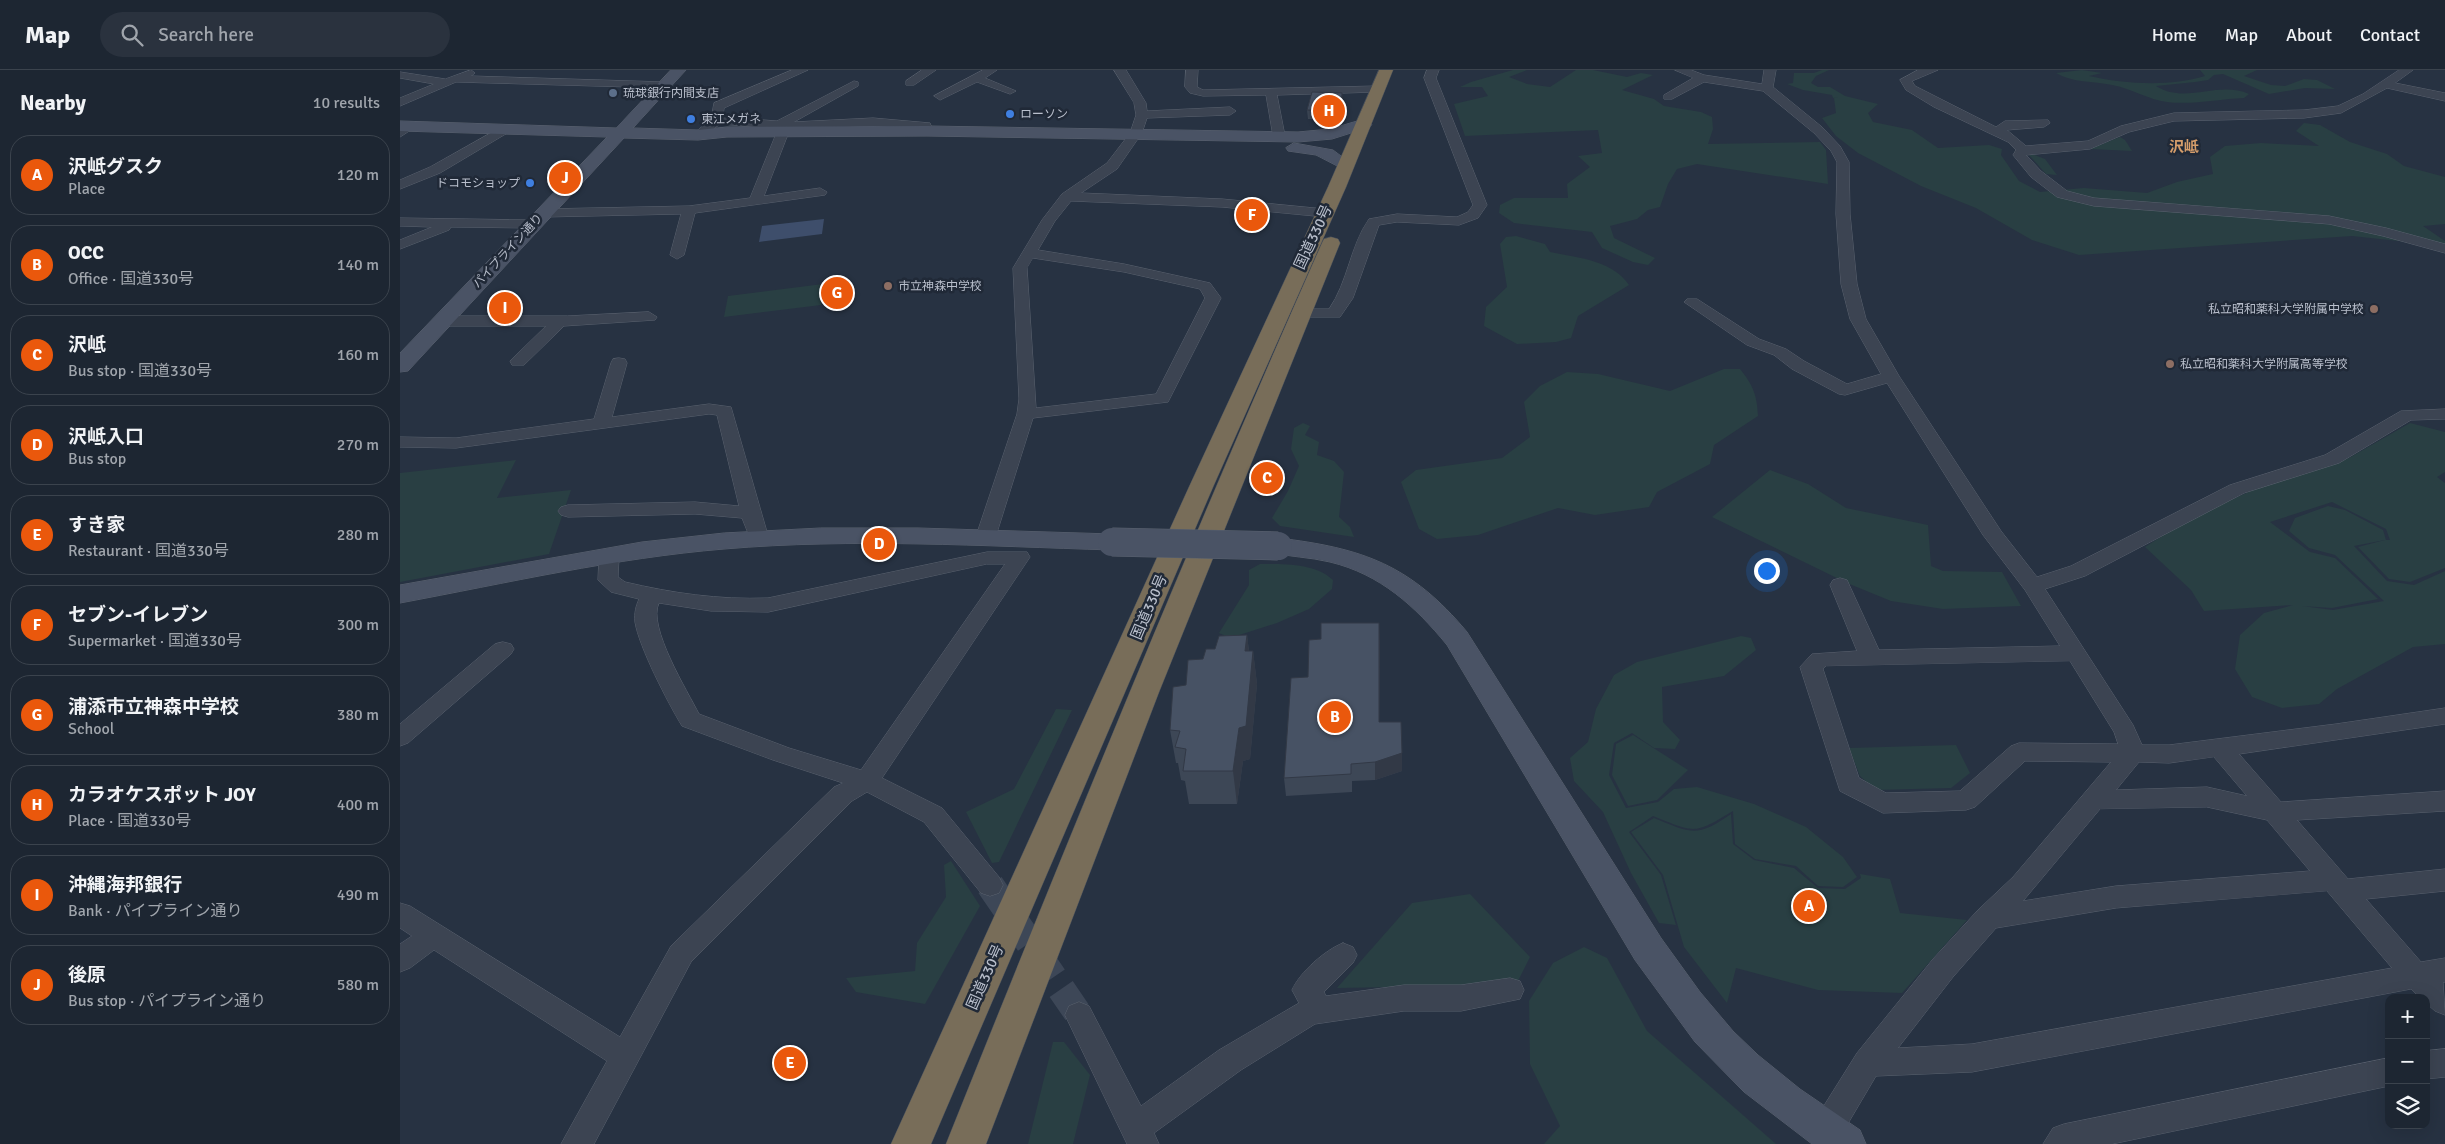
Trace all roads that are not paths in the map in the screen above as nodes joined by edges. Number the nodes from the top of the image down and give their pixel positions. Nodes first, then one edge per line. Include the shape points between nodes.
1 (405, 70) edge
2 (475, 70) edge
3 (679, 70) edge
4 (802, 70) edge
5 (930, 70) edge
6 (991, 70) edge
7 (1120, 70) edge
8 (1192, 70) edge
9 (1402, 70) edge
10 (1433, 70) edge
11 (1681, 70) edge
12 (1770, 70) edge
13 (1932, 70) edge
14 (2407, 70) edge
15 (400, 73) edge
16 (976, 78) junction
17 (1702, 78) junction
18 (1382, 80) edge
19 (451, 81) junction
20 (910, 83) dead end
21 (854, 84) dead end
22 (2385, 84) junction
23 (665, 85) junction
24 (1767, 88) junction
25 (1010, 91) dead end
26 (1271, 93) junction
27 (940, 96) dead end
28 (1668, 97) dead end
29 (2445, 97) edge
30 (400, 102) edge
31 (1230, 111) dead end
32 (1142, 115) junction
33 (2044, 123) dead end
34 (1364, 124) junction
35 (404, 128) edge
36 (505, 129) junction
37 (708, 130) junction
38 (782, 131) junction
39 (621, 133) junction
40 (2002, 134) junction
41 (1279, 136) junction
42 (1131, 139) junction
43 (1184, 140) junction
44 (2023, 150) junction
45 (1345, 165) junction
46 (400, 186) edge
47 (820, 192) dead end
48 (1067, 197) junction
49 (755, 201) junction
50 (689, 210) junction
51 (1325, 213) junction
52 (539, 218) junction
53 (400, 222) edge
54 (454, 223) junction
55 (400, 245) edge
56 (2445, 249) edge
57 (1029, 253) junction
58 (676, 255) dead end
59 (1692, 302) dead end
60 (1300, 314) junction
61 (649, 317) dead end
62 (442, 321) junction
63 (560, 322) junction
64 (518, 361) dead end
65 (619, 363) dead end
66 (400, 366) edge
67 (1891, 376) junction
68 (1026, 414) junction
69 (2445, 414) edge
70 (602, 422) junction
71 (400, 442) edge
72 (568, 511) dead end
73 (750, 513) junction
74 (985, 538) junction
75 (759, 539) junction
76 (609, 557) junction
77 (1840, 585) dead end
78 (2033, 586) junction
79 (400, 594) edge
80 (652, 595) junction
81 (503, 650) dead end
82 (2076, 653) junction
83 (1871, 658) junction
84 (2445, 716) edge
85 (400, 737) edge
86 (2220, 748) junction
87 (2133, 753) junction
88 (867, 781) junction
89 (2094, 800) junction
90 (2445, 802) edge
91 (2275, 812) junction
92 (2445, 880) edge
93 (990, 885) tunnel mouth
94 (2339, 885) junction
95 (400, 914) edge
96 (1988, 918) junction
97 (433, 935) junction
98 (1343, 955) dead end
99 (400, 960) edge
100 (2445, 970) edge
101 (2415, 975) junction
102 (1510, 990) dead end
103 (2445, 1002) edge
104 (1320, 1010) junction
105 (1079, 1015) tunnel mouth
106 (626, 1057) junction
107 (1868, 1063) junction
108 (2445, 1063) edge
109 (2430, 1065) edge
110 (2385, 1073) edge
111 (1139, 1136) edge
112 (1836, 1137) edge
113 (577, 1144) edge
114 (911, 1144) edge
115 (966, 1144) edge
116 (2059, 1144) edge

1 - 15 street
2 - 19 street
3 - 23 street, パイプライン通り
4 - 37 street via 718,106
5 - 20 street
6 - 16 street
7 - 32 street via 1140,104
8 - 26 street via 1194,91
9 - 60 highway, 国道330号
10 - 60 street via 1430,78 1480,205 1473,215 1459,221 1396,218 1374,222 1368,230 1345,298 1334,314
11 - 17 street
12 - 24 street
13 - 40 street via 1906,80 1910,88
14 - 22 street
15 - 19 street
16 - 25 street
16 - 27 street
17 - 24 street
17 - 28 street
18 - 26 street
18 - 34 highway, 国道330号
19 - 23 street
19 - 30 street
21 - 38 street
22 - 29 street
22 - 44 street via 2341,109 2304,114 2174,117 2125,129 2090,145
23 - 39 street, パイプライン通り
24 - 67 street via 1818,130 1843,162 1843,214 1849,284 1858,319
26 - 41 street
31 - 32 street
32 - 42 street
33 - 40 street via 2005,125 2000,129
34 - 41 street via 1324,135
34 - 45 highway, 国道330号
35 - 36 street
36 - 39 street
36 - 46 street via 435,170
37 - 38 street via 720,139
37 - 39 street
38 - 42 street
38 - 42 street via 927,131
38 - 49 street
39 - 52 street, パイプライン通り
40 - 44 street
41 - 43 street
42 - 43 street
42 - 48 street via 1112,166
43 - 45 street via 1311,149 1330,154
44 - 56 street via 2019,155 2036,174 2062,194 2094,202 2329,220
45 - 51 highway, 国道330号
47 - 49 street
48 - 51 street via 1222,203
48 - 57 street via 1048,220
49 - 50 street
50 - 52 street
50 - 58 street
51 - 114 highway, 国道330号
52 - 54 street
52 - 62 street, パイプライン通り
53 - 54 street
54 - 55 street
57 - 68 street via 1020,268 1028,399
57 - 68 street via 1124,268 1205,286 1213,298 1162,398
59 - 67 street via 1753,342 1780,352 1846,390
60 - 115 highway, 国道330号 via 1136,710
61 - 63 street
62 - 63 street
62 - 66 street, パイプライン通り
63 - 64 street
65 - 70 street
67 - 78 street via 1993,535
68 - 74 street
69 - 78 street via 2406,415 2332,459 2238,489 2078,571
70 - 71 street via 456,443
70 - 73 street via 708,409 725,411
72 - 73 street via 696,508
73 - 75 street
74 - 75 street via 838,536
74 - 112 street, bridge via 1278,546 1327,553 1379,570 1402,583 1442,619 1457,639 1673,986 1731,1054 1760,1082
75 - 76 street
76 - 79 street
76 - 80 street via 608,580 618,587
77 - 83 street
78 - 82 street
80 - 88 street via 646,607 646,622 690,720
80 - 88 street via 732,607 768,605 987,558 1020,557
81 - 85 street
82 - 83 street
82 - 87 street via 2125,731
83 - 87 street via 1820,659 1811,666 1849,784 1883,803 1966,800 2019,752
84 - 86 street
86 - 87 street via 2169,754
86 - 91 street
87 - 89 street
88 - 93 street via 933,815
88 - 106 street via 843,794 681,954
89 - 91 street via 2207,797
89 - 96 street via 2022,885
90 - 91 street
91 - 94 street
92 - 94 street
94 - 96 street via 2116,897
94 - 101 street
95 - 97 street
96 - 107 street via 1943,968
97 - 99 street
97 - 106 street
98 - 104 street via 1306,990
100 - 101 street
101 - 103 street
101 - 107 street via 1972,1058
102 - 104 street via 1461,998 1404,998
104 - 111 street via 1309,1012 1230,1060
105 - 111 street
106 - 113 street
107 - 112 street
108 - 109 street
110 - 116 street via 2064,1139

